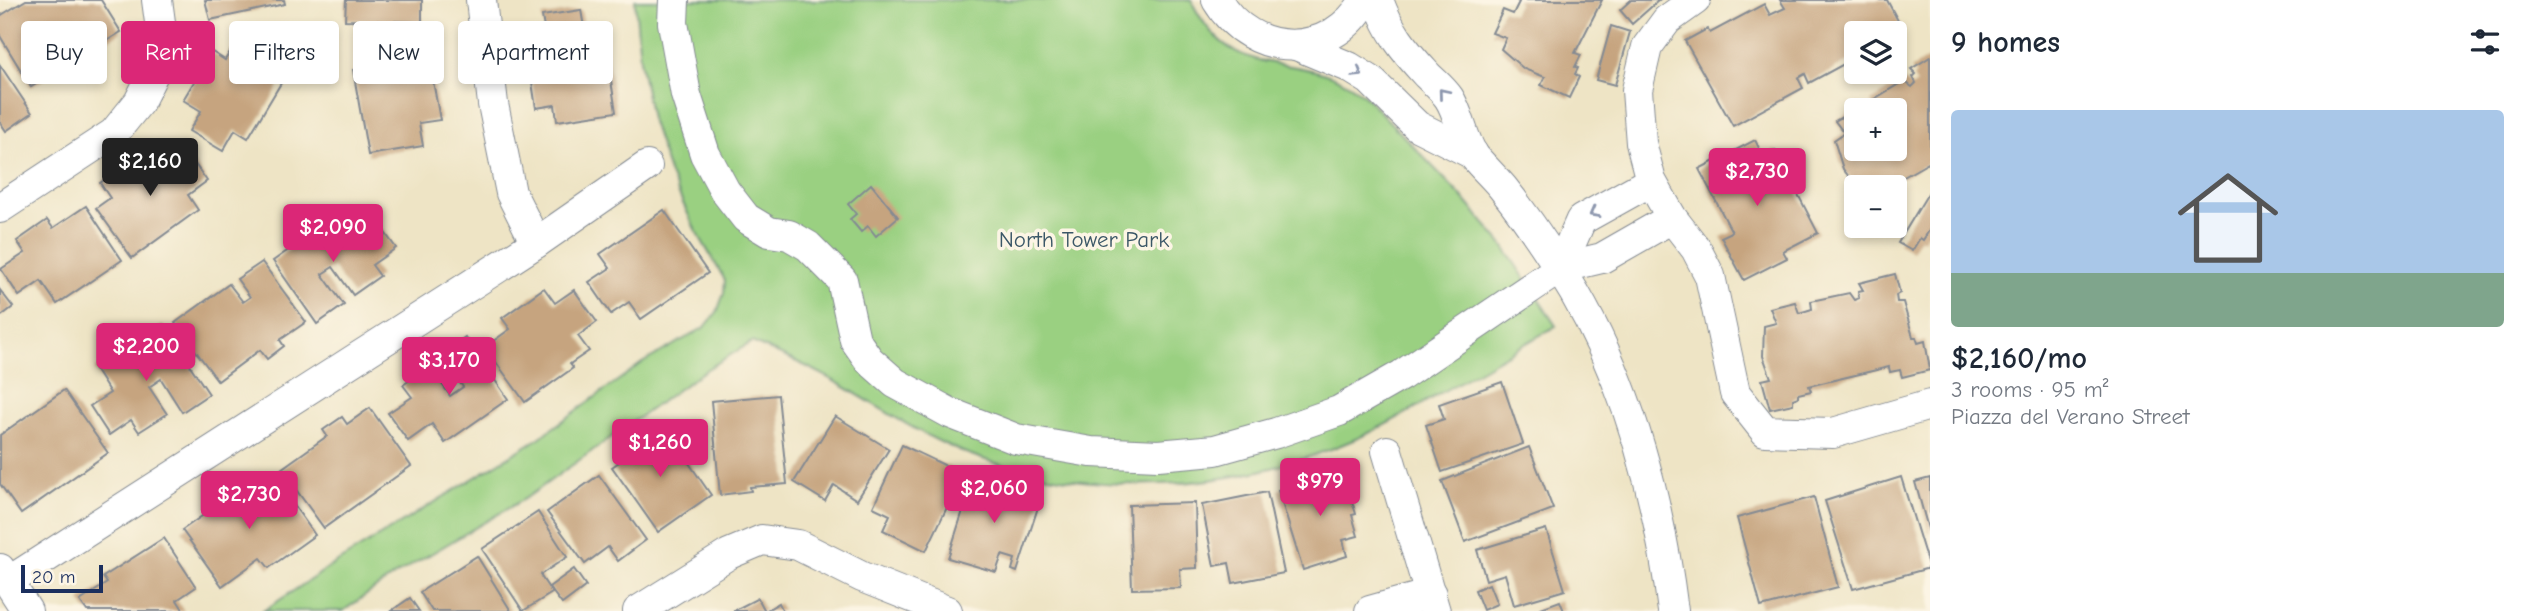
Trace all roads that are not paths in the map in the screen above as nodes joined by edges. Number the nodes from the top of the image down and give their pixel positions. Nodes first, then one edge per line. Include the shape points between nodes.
1 (157, 0) edge
2 (481, 0) edge
3 (674, 0) edge
4 (1217, 0) edge
5 (1365, 0) edge
6 (1378, 0) edge
7 (1696, 0) edge
8 (1296, 45) junction
9 (1473, 154) junction
10 (647, 166) dead end
11 (1651, 181) junction
12 (0, 208) edge
13 (1672, 218) junction
14 (536, 243) junction
15 (1560, 268) junction
16 (1930, 405) edge
17 (1387, 451) dead end
18 (4, 575) edge
19 (893, 601) edge
20 (1433, 602) edge
21 (27, 611) edge
22 (638, 611) edge
23 (947, 611) edge
24 (1370, 611) edge
25 (1673, 611) edge

1 - 12 street via 162,37 153,74 139,102 114,133
2 - 14 street via 493,104 511,193
3 - 15 street via 673,23 686,95 705,154 746,218 808,246 842,280 855,340 895,383 950,413 1016,439 1091,452 1158,455 1215,450 1276,433 1339,411 1402,375
4 - 8 street via 1237,26 1255,37
5 - 8 street via 1336,32
9 -> 6 street via 1449,97 1388,28
7 - 11 street via 1667,20 1647,47 1637,90
8 -> 9 street via 1349,67 1370,80 1417,126
9 - 15 street
10 - 14 street
11 - 13 street
11 -> 15 street via 1581,220
13 - 15 street via 1602,258
13 - 16 street via 1710,276 1735,393 1765,431 1833,433
14 - 18 street
15 - 25 street via 1612,372 1646,469
17 - 20 street
18 - 21 street
19 - 22 street via 862,577 798,545 762,540 729,554
19 - 23 street
20 - 24 street

